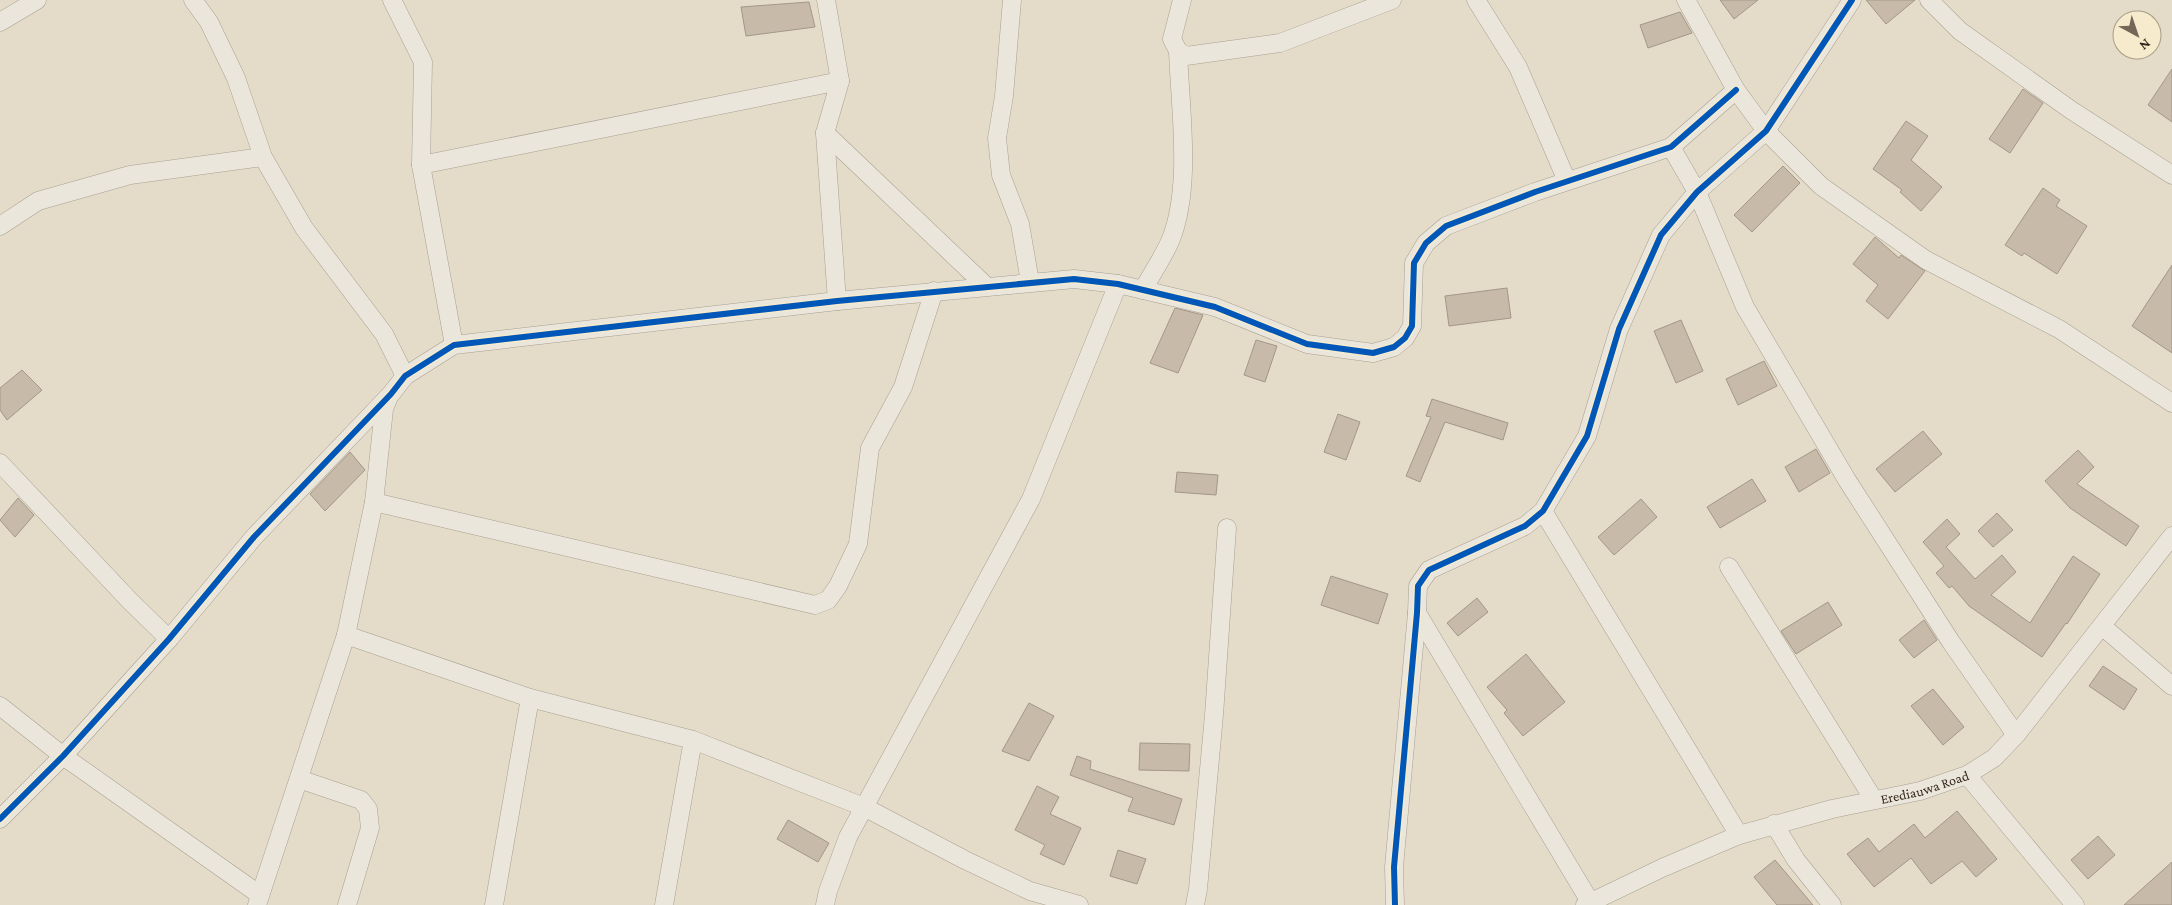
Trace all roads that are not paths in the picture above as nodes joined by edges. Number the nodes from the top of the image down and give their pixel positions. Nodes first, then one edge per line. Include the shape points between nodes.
1 (37, 0) edge
2 (193, 0) edge
3 (392, 0) edge
4 (826, 0) edge
5 (1012, 0) edge
6 (1182, 0) edge
7 (1392, 0) edge
8 (1476, 0) edge
9 (1686, 0) edge
10 (1852, 0) edge
11 (1929, 0) edge
12 (0, 22) edge
13 (1178, 51) junction
14 (840, 81) junction
15 (1736, 90) junction
16 (1766, 131) junction
17 (825, 133) junction
18 (1671, 147) junction
19 (263, 157) junction
20 (421, 165) junction
21 (2172, 175) edge
22 (1567, 181) junction
23 (1697, 192) junction
24 (0, 226) edge
25 (1030, 282) junction
26 (1118, 284) junction
27 (986, 286) junction
28 (1143, 290) junction
29 (934, 291) junction
30 (837, 301) junction
31 (454, 345) junction
32 (405, 376) junction
33 (390, 394) junction
34 (2172, 403) edge
35 (0, 463) edge
36 (374, 502) junction
37 (1543, 511) junction
38 (1227, 528) dead end
39 (2172, 536) edge
40 (1729, 567) dead end
41 (1417, 613) junction
42 (2102, 626) junction
43 (346, 635) junction
44 (169, 639) junction
45 (2172, 686) edge
46 (530, 698) junction
47 (0, 706) edge
48 (2016, 735) junction
49 (693, 740) junction
50 (63, 756) junction
51 (1967, 775) junction
52 (299, 779) junction
53 (1874, 800) junction
54 (864, 807) junction
55 (0, 819) edge
56 (1774, 824) junction
57 (1739, 835) junction
58 (258, 900) edge
59 (1589, 904) edge
60 (347, 905) edge
61 (494, 905) edge
62 (664, 905) edge
63 (825, 905) edge
64 (1079, 905) edge
65 (1195, 905) edge
66 (1395, 905) edge
67 (1832, 905) edge
68 (2075, 905) edge

1 - 12 street
2 - 19 street via 208,22 236,78
3 - 20 street via 423,62
4 - 14 street
5 - 25 street via 997,138 1001,174 1020,224
6 - 13 street via 1172,39
7 - 13 street via 1280,43 1186,56
8 - 22 street via 1518,68
9 - 15 street
10 - 16 street
11 - 21 street via 1960,31 2071,110
13 - 28 street via 1183,171 1179,202 1171,238
14 - 17 street
14 - 20 street
15 - 16 street
15 - 18 street
16 - 23 street
16 - 34 street via 1821,186 1926,260 2059,330
17 - 27 street
17 - 30 street
18 - 22 street
18 - 23 street
19 - 24 street via 130,175 38,201
19 - 32 street via 304,228 384,334
20 - 31 street
22 - 28 street via 1446,226 1426,242 1414,263 1412,326 1394,347 1373,353 1307,344 1215,307
23 - 37 street via 1661,235 1619,329 1587,436
23 - 48 street via 1745,307 1847,480 1951,642
25 - 26 street via 1074,279
25 - 27 street
26 - 28 street
26 - 54 street via 1031,499
27 - 29 street
29 - 30 street
29 - 36 street via 903,387 870,448 858,544 838,586 828,600 815,605
30 - 31 street
31 - 32 street
32 - 33 street
33 - 36 street via 384,409
33 - 44 street via 254,536
35 - 44 street
36 - 43 street
37 - 41 street via 1525,526 1429,570 1418,586
37 - 57 street
38 - 65 street via 1214,715
39 - 42 street, Erediauwa Road
40 - 53 street
41 - 59 street
41 - 66 street via 1394,867
42 - 45 street
42 - 48 street, Erediauwa Road
43 - 46 street
43 - 52 street
44 - 50 street
46 - 49 street
46 - 61 street
47 - 50 street
48 - 51 street, Erediauwa Road via 1994,758
49 - 54 street
49 - 62 street
50 - 55 street
50 - 58 street
51 - 53 street, Erediauwa Road via 1920,791
51 - 68 street
52 - 58 street
52 - 60 street via 361,800 368,809 370,828
53 - 56 street, Erediauwa Road
54 - 63 street via 848,837
54 - 64 street via 1030,891
56 - 57 street, Erediauwa Road
56 - 67 street via 1796,860
57 - 59 street, Erediauwa Road

